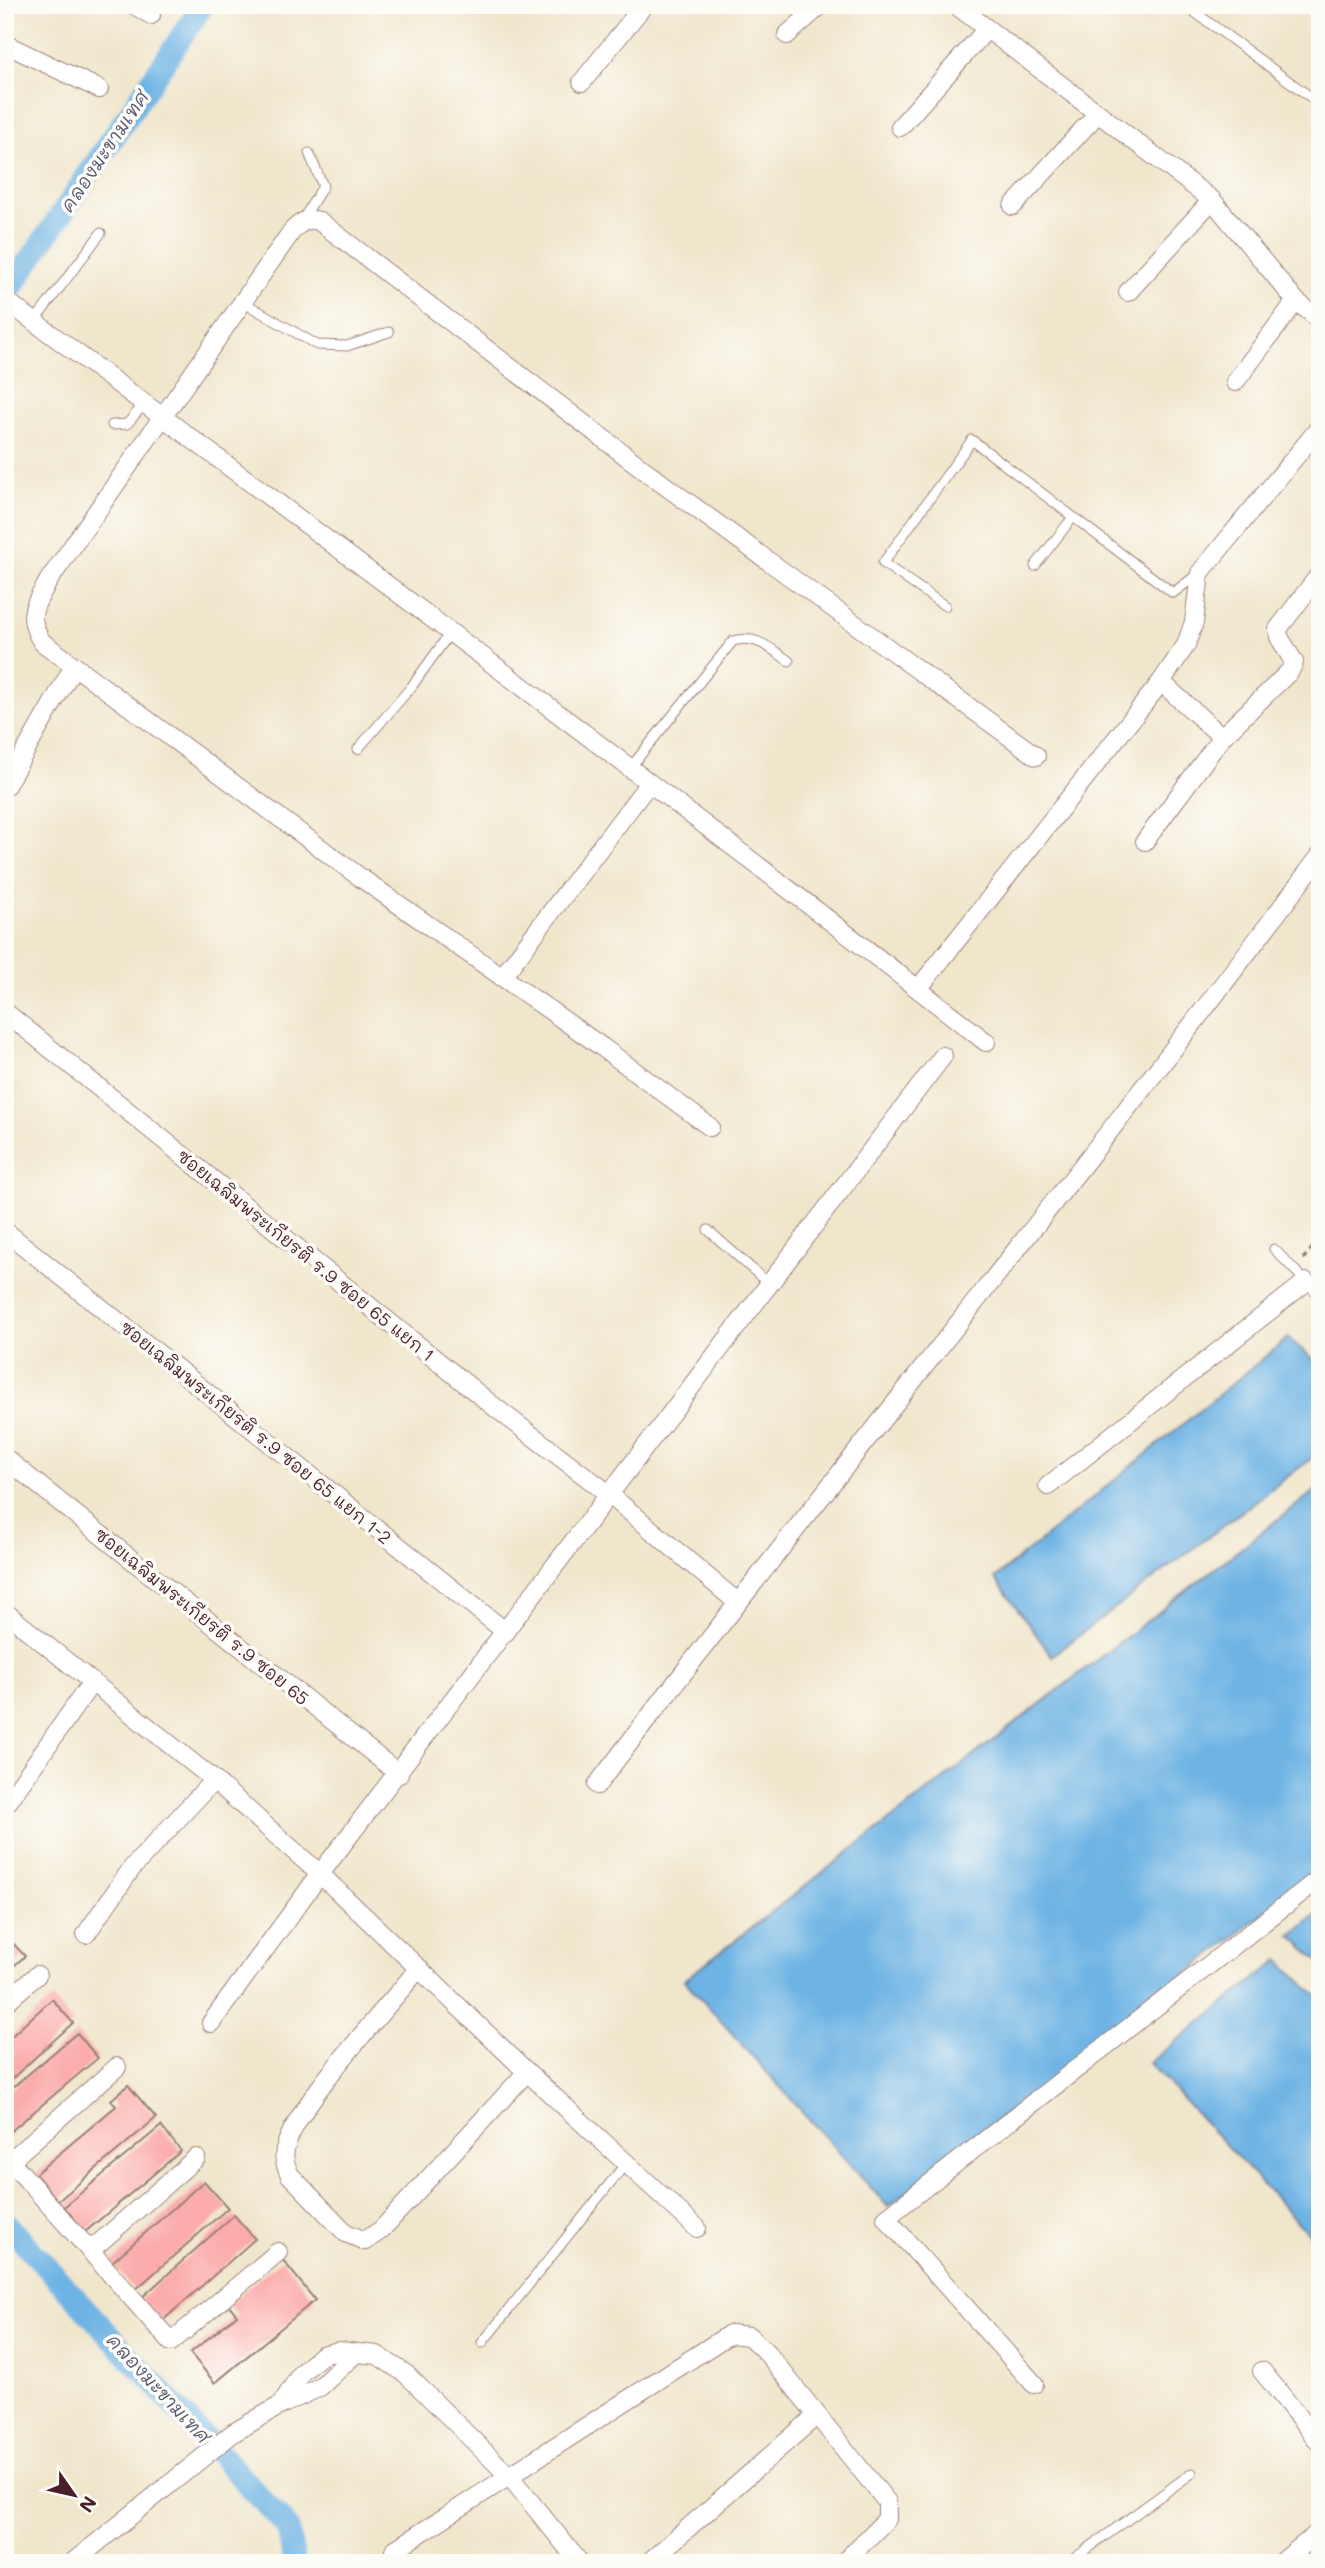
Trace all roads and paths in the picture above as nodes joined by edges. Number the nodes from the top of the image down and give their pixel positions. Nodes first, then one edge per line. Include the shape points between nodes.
1 (134, 5) edge
2 (644, 5) edge
3 (821, 5) edge
4 (956, 5) edge
5 (1185, 5) edge
6 (151, 15) dead end
7 (987, 29) junction
8 (787, 35) dead end
9 (5, 44) edge
10 (582, 82) dead end
11 (99, 89) dead end
12 (1320, 104) edge
13 (1098, 113) junction
14 (900, 127) dead end
15 (309, 153) dead end
16 (1212, 200) junction
17 (1013, 206) dead end
18 (301, 222) junction
19 (101, 233) dead end
20 (1128, 292) dead end
21 (5, 300) edge
22 (1296, 301) junction
23 (243, 302) junction
24 (27, 317) junction
25 (1320, 320) edge
26 (389, 332) dead end
27 (1235, 382) dead end
28 (145, 403) junction
29 (164, 417) junction
30 (112, 425) dead end
31 (1320, 427) edge
32 (1073, 517) junction
33 (1035, 566) dead end
34 (1200, 573) junction
35 (1320, 574) edge
36 (945, 606) dead end
37 (450, 633) junction
38 (789, 661) dead end
39 (74, 666) junction
40 (1161, 682) junction
41 (1222, 737) junction
42 (358, 749) dead end
43 (1036, 756) dead end
44 (630, 768) junction
45 (649, 783) junction
46 (5, 787) edge
47 (1145, 841) dead end
48 (1320, 856) edge
49 (502, 977) junction
50 (918, 989) junction
51 (5, 1012) edge
52 (986, 1042) dead end
53 (943, 1056) dead end
54 (710, 1126) dead end
55 (708, 1230) dead end
56 (5, 1231) edge
57 (1320, 1239) edge
58 (1274, 1249) dead end
59 (1300, 1276) junction
60 (769, 1284) junction
61 (1320, 1296) edge
62 (5, 1458) edge
63 (1048, 1486) dead end
64 (610, 1495) junction
65 (737, 1602) junction
66 (5, 1612) edge
67 (506, 1632) junction
68 (92, 1682) junction
69 (399, 1774) junction
70 (215, 1780) junction
71 (597, 1785) dead end
72 (5, 1806) edge
73 (320, 1874) junction
74 (1320, 1878) edge
75 (86, 1934) dead end
76 (419, 1968) junction
77 (37, 1975) dead end
78 (5, 2003) edge
79 (211, 2023) dead end
80 (117, 2067) dead end
81 (527, 2072) junction
82 (8, 2158) edge
83 (196, 2158) dead end
84 (627, 2162) junction
85 (697, 2228) dead end
86 (90, 2251) junction
87 (278, 2252) dead end
88 (482, 2343) dead end
89 (356, 2353) junction
90 (1262, 2371) dead end
91 (1034, 2384) dead end
92 (281, 2405) junction
93 (817, 2415) junction
94 (1320, 2443) edge
95 (1192, 2473) dead end
96 (511, 2477) junction
97 (1320, 2531) edge
98 (394, 2550) dead end
99 (72, 2563) edge
100 (580, 2563) edge
101 (648, 2563) edge
102 (843, 2563) edge
103 (1068, 2563) edge
104 (1281, 2563) edge

1 - 6 street
2 - 10 street
3 - 8 street
4 - 7 street
5 - 12 lane
7 - 13 street
7 - 14 street
9 - 11 street
13 - 16 street
13 - 17 street
15 - 18 lane via 323,186
16 - 20 street
16 - 22 street
18 - 23 street
18 - 43 street via 319,221 660,482
19 - 24 lane
21 - 24 street
22 - 25 street
22 - 27 street
23 - 26 lane via 317,345 347,346
23 - 29 street
24 - 28 street
28 - 29 street
28 - 30 lane via 127,424
29 - 37 street
29 - 39 street via 33,609 32,626 42,642
31 - 34 street
32 - 33 lane
32 - 34 lane via 1173,593
32 - 36 lane via 972,440 883,562
34 - 40 street via 1186,645
35 - 41 street via 1278,629 1293,662 1290,671
37 - 42 lane
37 - 44 street
38 - 44 lane via 761,642 745,637 733,641
39 - 46 street
39 - 49 street
40 - 41 street
40 - 50 street
41 - 47 street
44 - 45 street
45 - 49 street
45 - 50 street
48 - 65 street via 1176,1049
49 - 54 street
50 - 52 street
51 - 64 street, ซอยเฉลิมพระเกียรติ ร.9 ซอย 65 แยก 1
53 - 60 street
55 - 60 lane
56 - 67 street, ซอยเฉลิมพระเกียรติ ร.9 ซอย 65 แยก 1-2
57 - 59 path
58 - 59 lane
59 - 61 lane
59 - 63 street
60 - 64 street
62 - 69 street, ซอยเฉลิมพระเกียรติ ร.9 ซอย 65
64 - 65 street, ซอยเฉลิมพระเกียรติ ร.9 ซอย 65 แยก 1
64 - 67 street
65 - 71 street
66 - 68 street
67 - 69 street
68 - 70 street
68 - 72 street
69 - 73 street
70 - 73 street
70 - 75 street via 132,1868
73 - 76 street
73 - 79 street
74 - 91 street via 886,2218
76 - 81 street
76 - 81 street via 301,2114 285,2150 284,2163 290,2175 345,2233 365,2241 381,2230
77 - 78 street
80 - 82 street
81 - 84 street
82 - 86 street
83 - 86 street
84 - 85 street
84 - 88 lane
86 - 87 street via 170,2342
89 - 92 street via 323,2385
89 - 92 street via 322,2355 301,2372
89 - 96 street via 377,2355 406,2374
90 - 94 street
92 - 99 street via 233,2432
93 - 96 street via 758,2344 749,2336 730,2334
93 - 101 street
93 - 102 street via 887,2502 887,2519
95 - 103 lane
96 - 98 street
96 - 100 street
97 - 104 street

